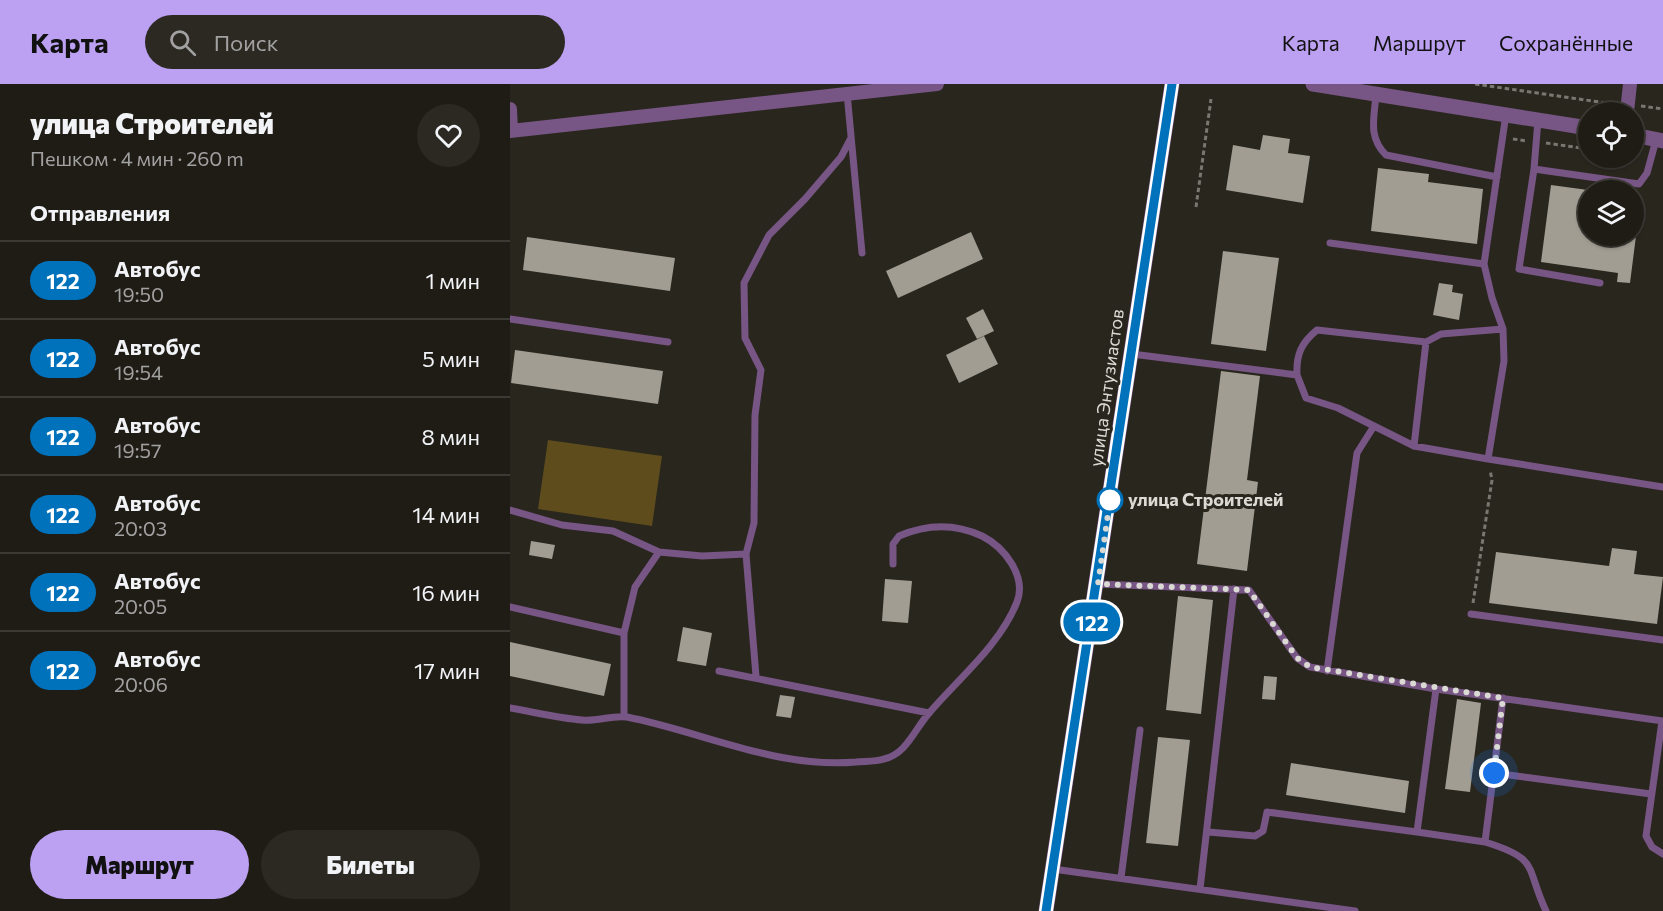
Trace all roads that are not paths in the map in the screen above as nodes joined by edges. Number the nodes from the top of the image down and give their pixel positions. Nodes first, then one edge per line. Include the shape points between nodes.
1 (937, 84) edge
2 (1172, 84) edge
3 (1313, 84) edge
4 (1630, 84) edge
5 (847, 93) junction
6 (1376, 95) junction
7 (1628, 102) edge
8 (510, 109) edge
9 (1506, 114) junction
10 (1538, 120) junction
11 (1578, 126) edge
12 (511, 131) edge
13 (1644, 137) edge
14 (851, 138) junction
15 (1660, 140) edge
16 (1534, 169) junction
17 (1497, 177) junction
18 (1330, 243) dead end
19 (862, 253) dead end
20 (1484, 264) junction
21 (1600, 283) dead end
22 (510, 319) edge
23 (1503, 329) junction
24 (668, 342) dead end
25 (1426, 342) junction
26 (1132, 354) junction
27 (1297, 375) junction
28 (1374, 426) junction
29 (1414, 446) junction
30 (1488, 459) junction
31 (1663, 487) edge
32 (510, 510) edge
33 (659, 552) junction
34 (746, 554) junction
35 (893, 564) dead end
36 (1098, 584) junction
37 (1234, 589) junction
38 (510, 608) edge
39 (1471, 614) road end
40 (624, 633) junction
41 (1663, 640) edge
42 (719, 671) dead end
43 (1327, 671) junction
44 (756, 676) junction
45 (1436, 689) junction
46 (1503, 698) junction
47 (510, 708) edge
48 (929, 713) junction
49 (624, 717) junction
50 (1663, 721) edge
51 (1140, 730) dead end
52 (1494, 773) junction
53 (1651, 794) junction
54 (1208, 832) junction
55 (1417, 832) junction
56 (1485, 842) junction
57 (1663, 854) edge
58 (1053, 869) junction
59 (1121, 878) junction
60 (1200, 889) junction
61 (1046, 911) edge
62 (1355, 911) edge
63 (1545, 911) edge

1 - 5 street
2 - 26 street, улица Энтузиастов
3 - 6 street
4 - 7 street
5 - 12 street
5 - 14 lane
6 - 9 street
6 - 17 lane via 1372,134 1386,155
8 - 12 street
9 - 10 street
9 - 17 lane
10 - 11 street
10 - 16 lane
13 - 15 street
14 - 19 lane
14 - 34 lane via 841,157 769,235 744,284 745,338 761,370 755,415 754,522
15 - 16 lane via 1639,184
16 - 21 lane via 1519,269
17 - 20 lane
18 - 20 lane
20 - 23 lane
22 - 24 lane
23 - 25 lane via 1441,334
23 - 30 lane via 1504,361
25 - 27 lane via 1317,330 1304,341
25 - 29 lane
26 - 27 lane
26 - 36 street, улица Энтузиастов
27 - 28 lane via 1306,398
28 - 29 lane
28 - 43 lane via 1358,453
29 - 30 lane
30 - 31 lane
32 - 33 lane via 562,525 613,531
33 - 34 lane via 702,556
33 - 40 lane via 635,587
34 - 44 lane
35 - 48 lane via 893,544 899,536 933,526 956,526 988,539 1000,549 1018,577 1018,601 1004,626
36 - 37 lane
36 - 58 street, улица Энтузиастов
37 - 43 lane via 1249,590 1297,658 1310,667
37 - 54 lane
38 - 40 lane
39 - 41 lane
40 - 49 lane
42 - 44 lane
43 - 45 lane
44 - 48 lane
45 - 46 lane
45 - 55 lane
46 - 50 lane
46 - 52 lane
47 - 49 lane via 584,720
48 - 49 lane via 908,744 896,754 884,759 827,764 788,760
50 - 53 lane
51 - 59 lane
52 - 53 lane
52 - 56 lane
53 - 57 lane via 1646,836 1652,847
54 - 55 lane via 1255,836 1263,831 1267,812
54 - 60 lane
55 - 56 lane
56 - 63 lane via 1519,855 1531,868
58 - 59 lane
58 - 61 street, улица Энтузиастов
59 - 60 lane
60 - 62 lane

